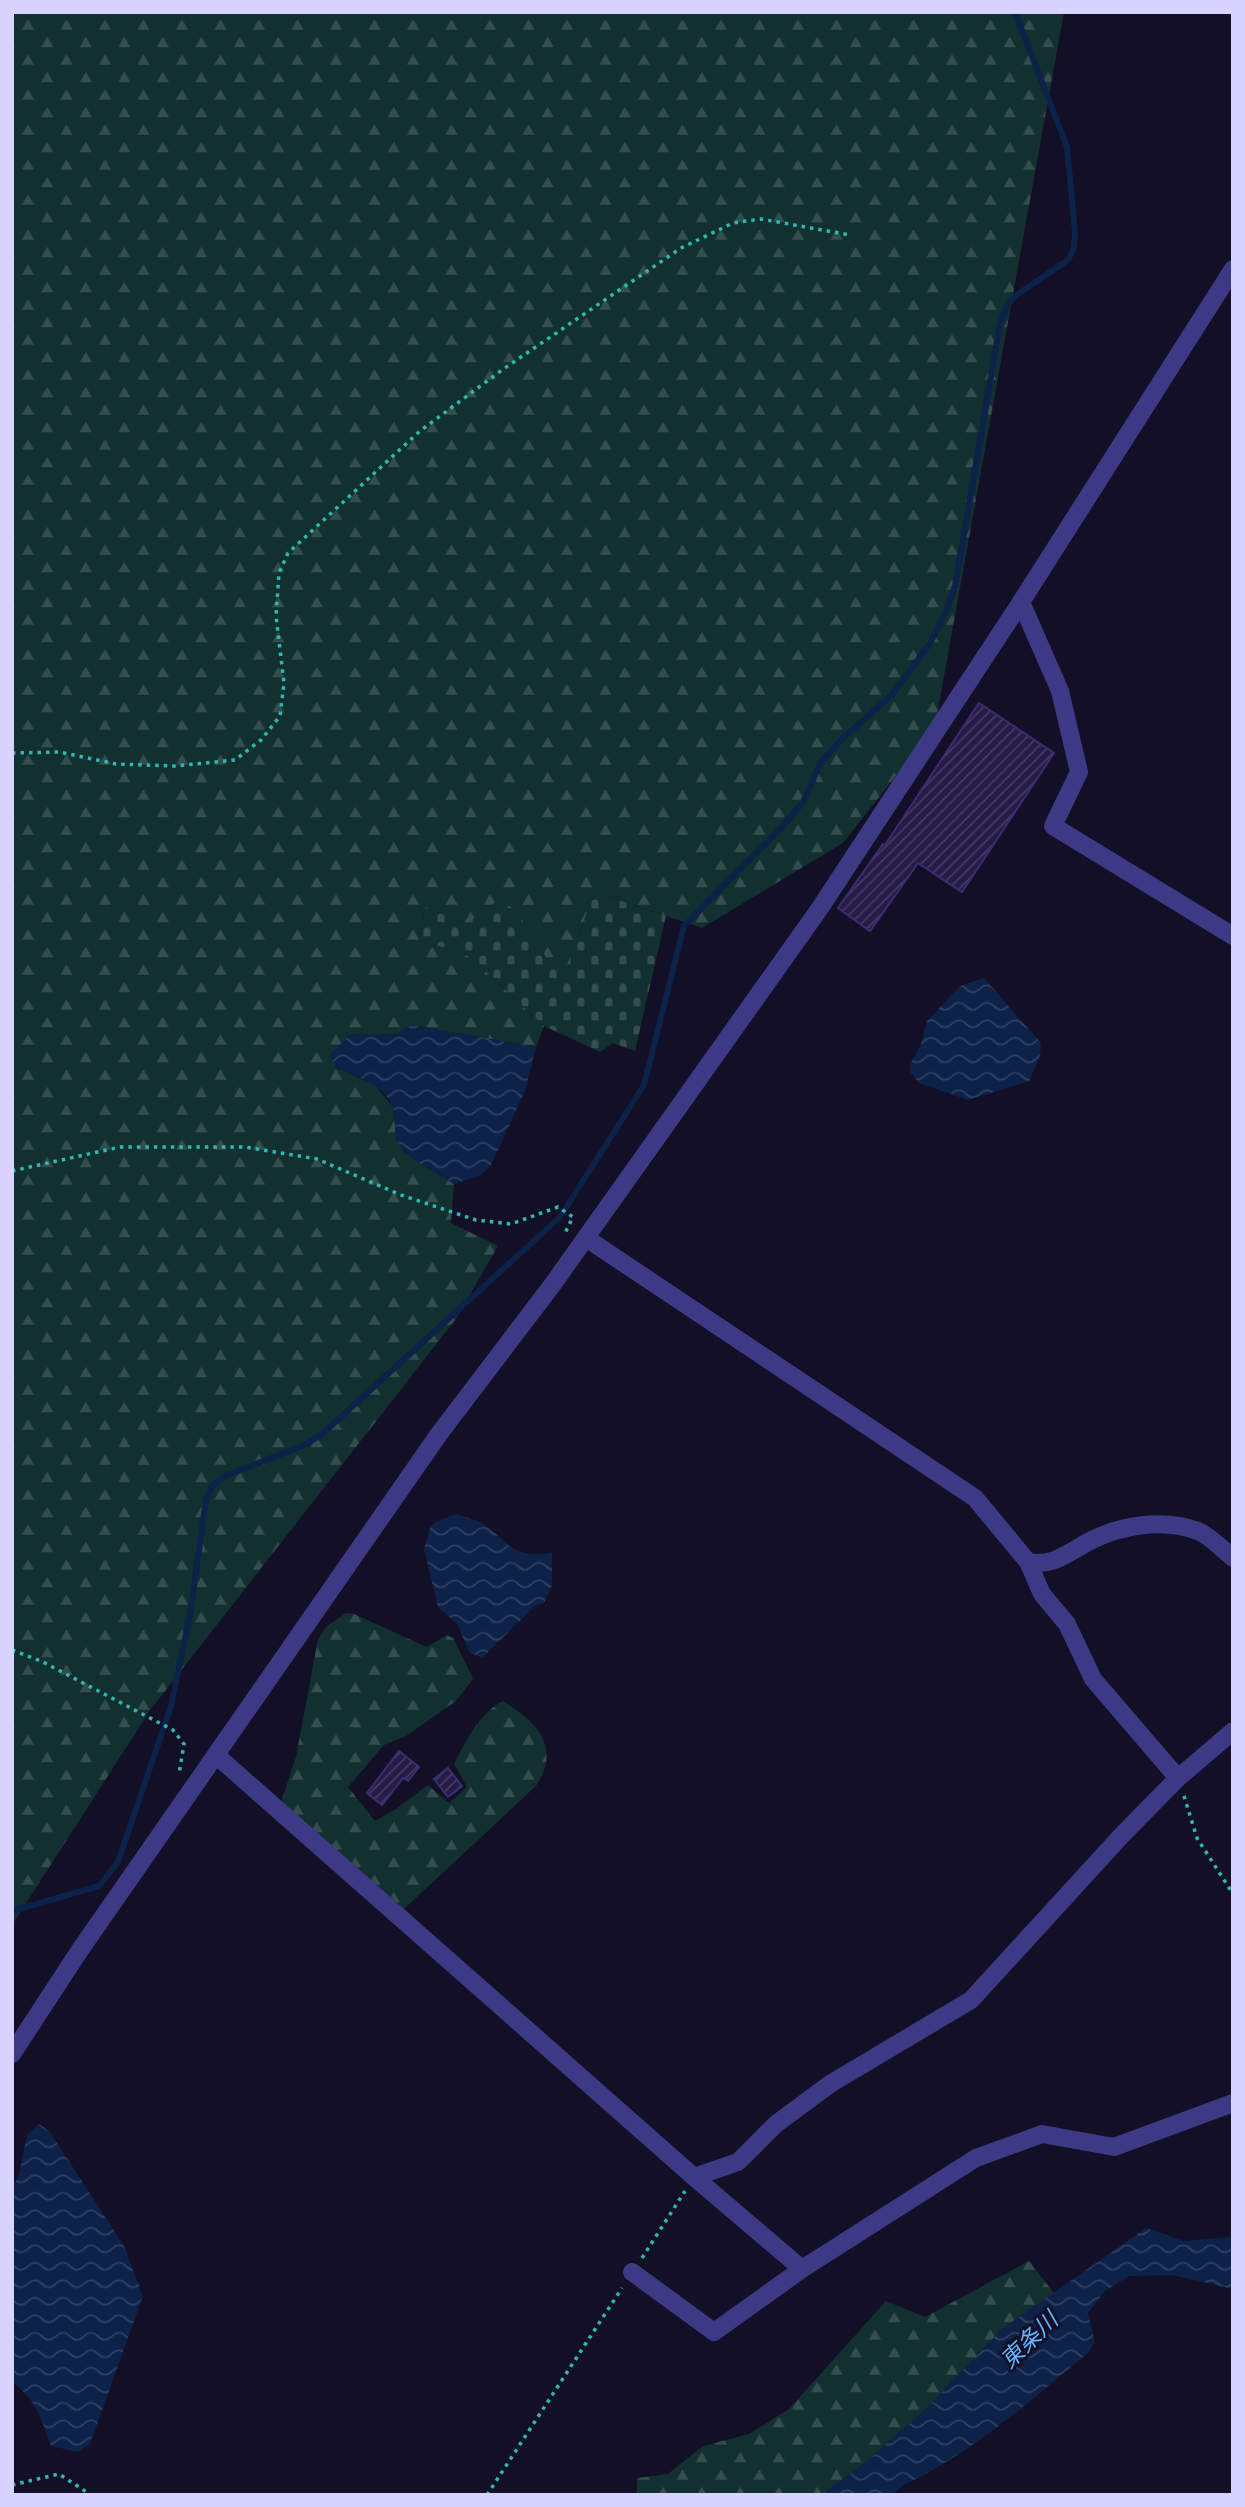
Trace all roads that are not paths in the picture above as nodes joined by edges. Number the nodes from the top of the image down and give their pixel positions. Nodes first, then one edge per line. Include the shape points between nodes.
1 (1233, 269) edge
2 (1021, 602) junction
3 (1233, 936) edge
4 (586, 1238) junction
5 (1233, 1558) edge
6 (1028, 1562) junction
7 (1233, 1731) edge
8 (217, 1756) junction
9 (1178, 1778) junction
10 (12, 2054) edge
11 (1233, 2103) edge
12 (694, 2177) junction
13 (802, 2269) junction
14 (632, 2272) road end

1 - 2 street
2 - 3 street via 1060,691 1079,772 1053,826
2 - 4 street via 820,908
4 - 6 street via 975,1498
4 - 8 street via 439,1434
5 - 6 street via 1201,1532 1170,1525 1131,1526 1056,1561
6 - 9 street via 1042,1594 1067,1624 1093,1679
7 - 9 street
8 - 10 street
8 - 12 street
9 - 12 street via 971,2000 830,2084 776,2124 738,2162
11 - 13 street via 1114,2147 1042,2134 976,2158
12 - 13 street
13 - 14 street via 714,2332

